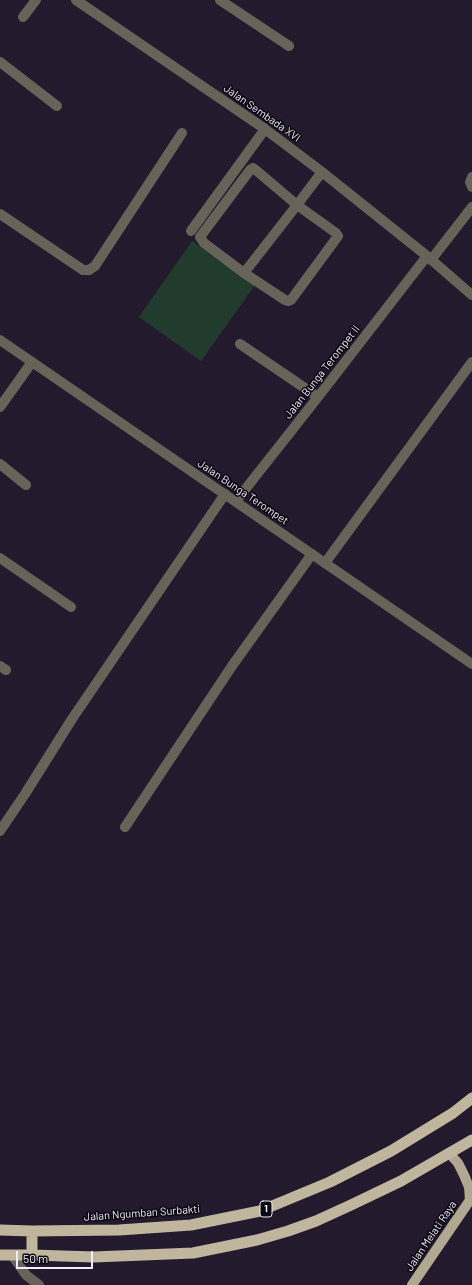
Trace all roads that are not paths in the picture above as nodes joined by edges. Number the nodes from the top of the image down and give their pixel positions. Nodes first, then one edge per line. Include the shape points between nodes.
1 (36, 0) edge
2 (76, 0) edge
3 (220, 0) edge
4 (23, 17) dead end
5 (289, 46) dead end
6 (0, 62) edge
7 (56, 106) dead end
8 (265, 129) junction
9 (182, 133) dead end
10 (322, 172) junction
11 (472, 177) edge
12 (472, 187) edge
13 (297, 205) junction
14 (472, 207) edge
15 (0, 214) edge
16 (191, 231) dead end
17 (429, 258) junction
18 (244, 273) junction
19 (472, 295) edge
20 (0, 340) edge
21 (240, 344) dead end
22 (32, 362) junction
23 (472, 362) edge
24 (318, 397) junction
25 (0, 407) edge
26 (0, 464) edge
27 (26, 485) dead end
28 (224, 494) junction
29 (236, 501) junction
30 (312, 554) junction
31 (0, 558) edge
32 (325, 563) junction
33 (71, 607) dead end
34 (472, 664) edge
35 (126, 827) dead end
36 (0, 831) edge
37 (472, 1098) edge
38 (472, 1140) edge
39 (449, 1153) junction
40 (471, 1199) edge
41 (0, 1230) edge
42 (32, 1231) junction
43 (0, 1255) edge
44 (12, 1255) junction
45 (32, 1255) junction
46 (39, 1285) edge
47 (412, 1285) edge

1 - 4 street
2 - 8 street, Jalan Sembada XVI
3 - 5 street
6 - 7 street
8 - 10 street, Jalan Sembada XVI
8 - 16 street
9 - 15 street via 95,266 89,270 83,270
10 - 13 street
10 - 17 street, Jalan Sembada XVI
11 - 12 street
13 - 18 street
13 - 18 street via 338,236 291,300 285,300
13 - 18 street via 253,168 250,170 200,237 204,243
14 - 17 street, Jalan Bunga Terompet II
17 - 19 street, Jalan Sembada XVI
17 - 24 street, Jalan Bunga Terompet II
20 - 22 street, Jalan Bunga Terompet
21 - 24 street
22 - 25 street
22 - 28 street, Jalan Bunga Terompet
23 - 32 street
24 - 29 street, Jalan Bunga Terompet II
26 - 27 street
28 - 29 street, Jalan Bunga Terompet
28 - 36 street
29 - 30 street, Jalan Bunga Terompet
30 - 32 street, Jalan Bunga Terompet
30 - 35 street via 232,666
31 - 33 street
32 - 34 street, Jalan Bunga Terompet
37 - 42 highway, Jalan Ngumban Surbakti / 1 via 453,1113 391,1151 330,1182 260,1211 191,1225 120,1230
38 - 39 highway
39 - 40 main road, Jalan Melati Raya via 464,1175
39 - 45 highway via 401,1181 316,1221 257,1240 193,1253 94,1257
40 - 47 main road, Jalan Melati Raya
41 - 42 highway, Jalan Ngumban Surbakti / 1
42 - 45 highway
43 - 44 highway
44 - 45 highway
44 - 46 street via 26,1275

